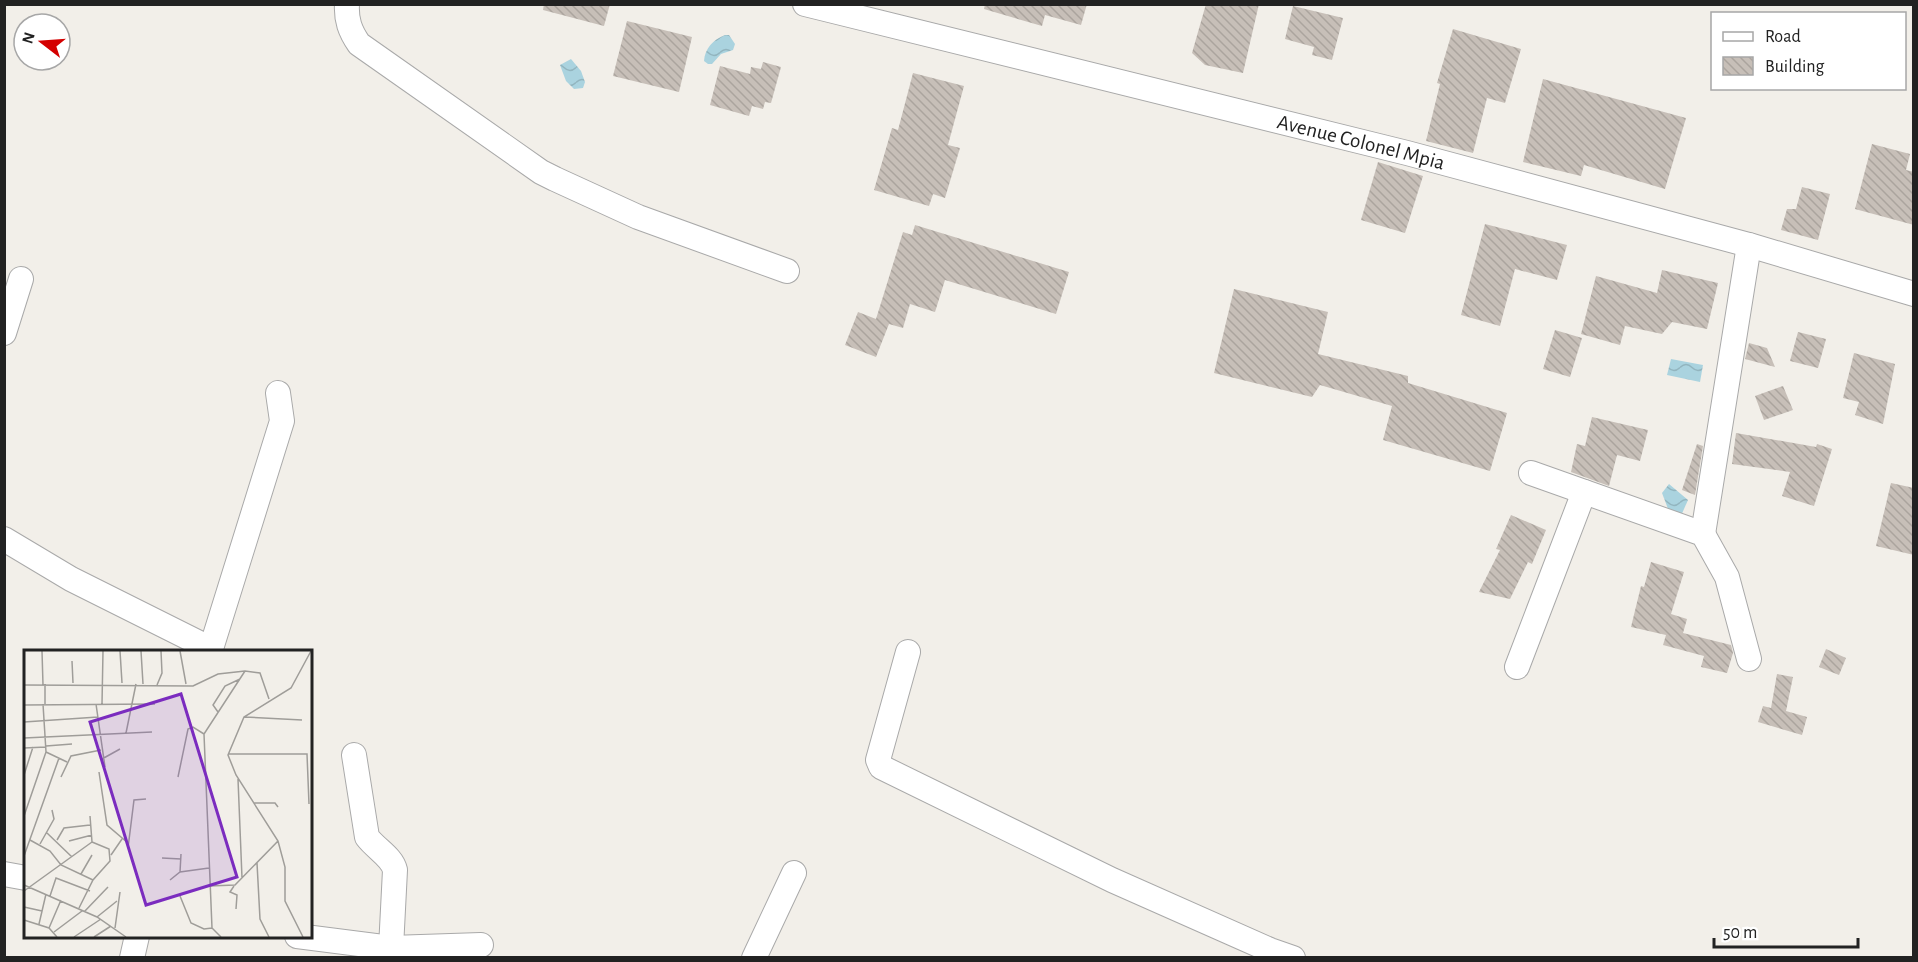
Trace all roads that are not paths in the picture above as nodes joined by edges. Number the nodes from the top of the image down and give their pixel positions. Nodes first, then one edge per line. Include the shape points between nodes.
1 (347, 4) edge
2 (805, 4) edge
3 (1749, 246) junction
4 (787, 271) dead end
5 (21, 279) dead end
6 (1914, 294) edge
7 (4, 333) edge
8 (278, 393) dead end
9 (1531, 473) dead end
10 (1584, 492) junction
11 (1703, 534) junction
12 (4, 539) edge
13 (211, 650) edge
14 (908, 652) dead end
15 (1749, 659) dead end
16 (1516, 668) dead end
17 (354, 755) dead end
18 (794, 873) dead end
19 (4, 874) edge
20 (24, 878) edge
21 (137, 938) edge
22 (299, 944) edge
23 (481, 945) dead end
24 (391, 948) junction
25 (1266, 954) edge
26 (132, 957) edge
27 (754, 957) edge
28 (1293, 957) edge

1 - 4 street via 346,19 359,44 542,172 638,217
2 - 3 street, Avenue Colonel Mpia via 1407,153
3 - 6 street, Avenue Colonel Mpia
3 - 11 street
5 - 7 street
8 - 13 street via 282,421
9 - 10 street
10 - 11 street
10 - 16 street
11 - 15 street via 1727,578
12 - 13 street via 71,579
14 - 25 street via 878,760 881,767
17 - 24 street via 367,837 396,870
18 - 27 street
19 - 20 street
21 - 26 street
22 - 24 street
23 - 24 street
25 - 28 street

